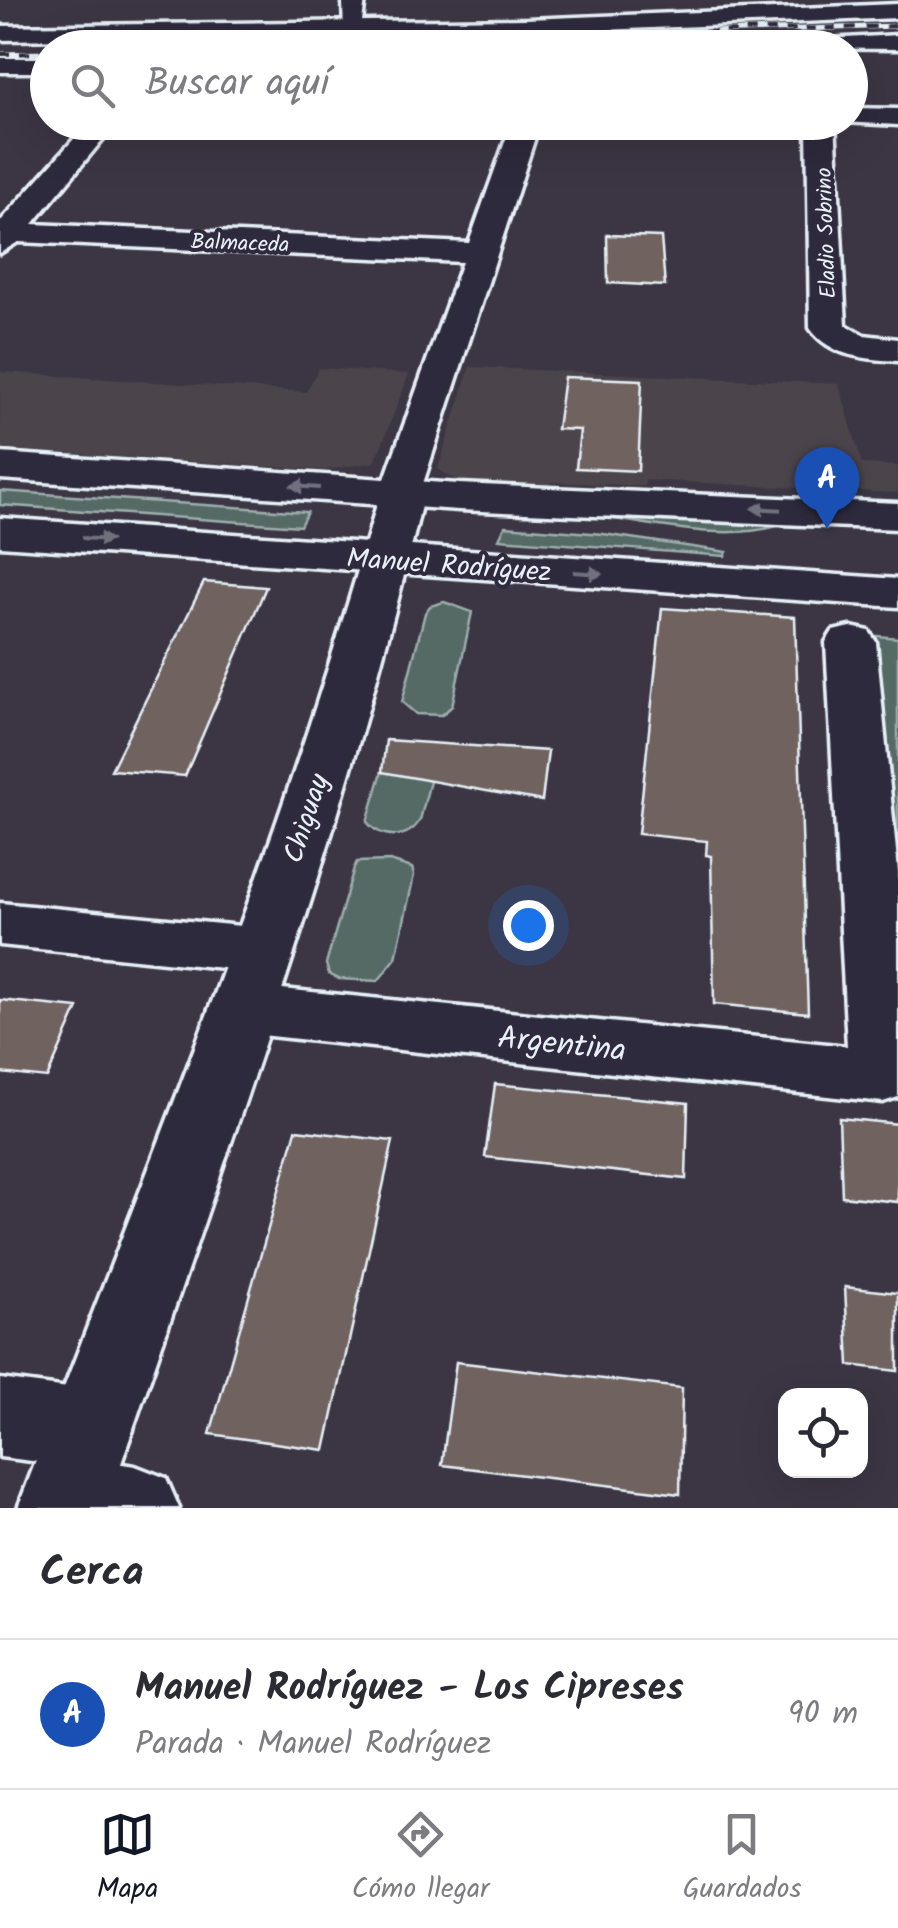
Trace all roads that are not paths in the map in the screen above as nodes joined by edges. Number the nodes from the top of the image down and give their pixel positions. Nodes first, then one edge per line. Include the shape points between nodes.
1 (354, 0) edge
2 (898, 11) edge
3 (352, 30) joint
4 (0, 33) edge
5 (30, 33) edge
6 (898, 42) edge
7 (868, 44) edge
8 (0, 65) edge
9 (30, 65) edge
10 (868, 116) edge
11 (898, 117) edge
12 (89, 140) edge
13 (520, 140) edge
14 (822, 140) edge
15 (17, 182) dead end
16 (52, 183) junction
17 (3, 236) edge
18 (480, 253) junction
19 (898, 350) edge
20 (0, 466) edge
21 (402, 493) junction
22 (898, 516) edge
23 (0, 532) edge
24 (386, 560) junction
25 (898, 593) edge
26 (850, 642) dead end
27 (0, 924) edge
28 (252, 980) junction
29 (0, 1418) edge
30 (89, 1486) edge

1 - 3 street
2 - 3 street
4 - 5 street
6 - 7 street
8 - 9 street
10 - 11 street
12 - 16 street
13 - 18 street, Chiguay
14 - 19 street, Eladio Sobrino via 828,328 858,346
15 - 16 street
16 - 17 street
17 - 18 street, Balmaceda
18 - 21 street, Chiguay
21 -> 20 street
22 -> 21 street
21 - 24 street, Chiguay
23 -> 24 street, Manuel Rodríguez
24 -> 25 street, Manuel Rodríguez
24 - 28 street, Chiguay
26 - 28 street, Argentina via 882,1076
27 - 28 street, Argentina
28 - 30 street, Chiguay
29 - 30 street

